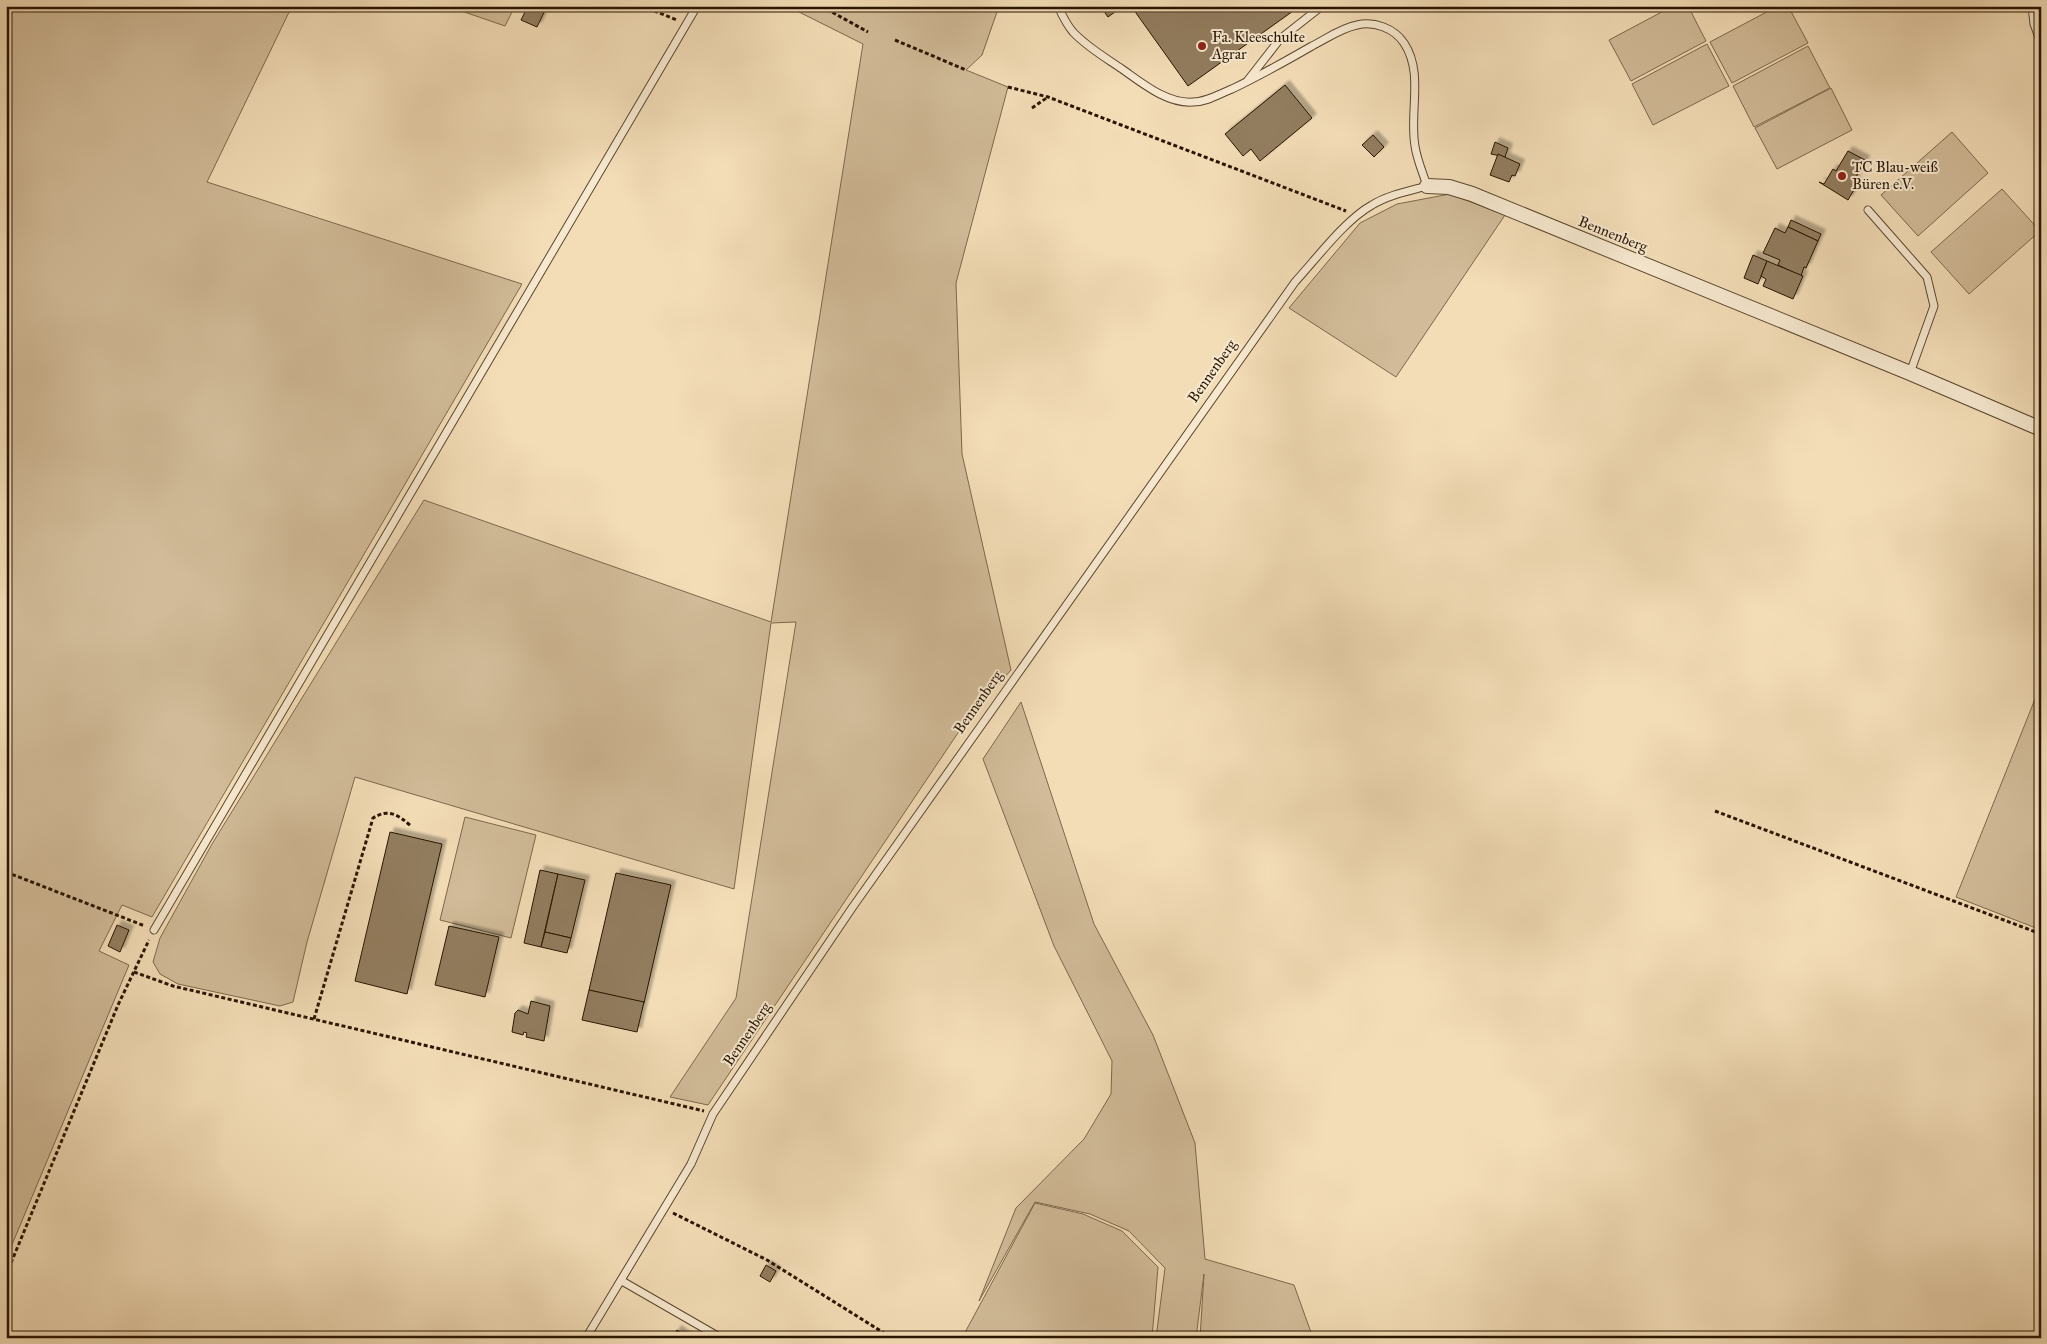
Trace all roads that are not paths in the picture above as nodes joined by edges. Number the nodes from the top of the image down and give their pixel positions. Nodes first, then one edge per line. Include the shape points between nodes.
1 (697, 6) edge
2 (1058, 6) edge
3 (1322, 6) edge
4 (2032, 6) edge
5 (2041, 43) edge
6 (1247, 81) junction
7 (1427, 186) junction
8 (1868, 210) dead end
9 (1910, 373) junction
10 (2041, 429) edge
11 (154, 930) road end
12 (622, 1280) junction
13 (586, 1338) edge
14 (721, 1338) edge

1 - 11 lane
2 - 6 lane via 1073,32 1152,89 1172,99 1192,103 1208,100
3 - 6 lane via 1280,39
4 - 5 lane
6 - 7 lane via 1356,25 1370,24 1394,33 1411,55 1415,72 1415,147
7 - 9 street, Bennenberg via 1448,187 1472,194
7 - 12 lane, Bennenberg via 1390,197 1356,215 1295,282 852,908 713,1114 692,1164
8 - 9 lane via 1927,277 1934,306
9 - 10 street, Bennenberg
12 - 13 lane, Bennenberg
12 - 14 lane

